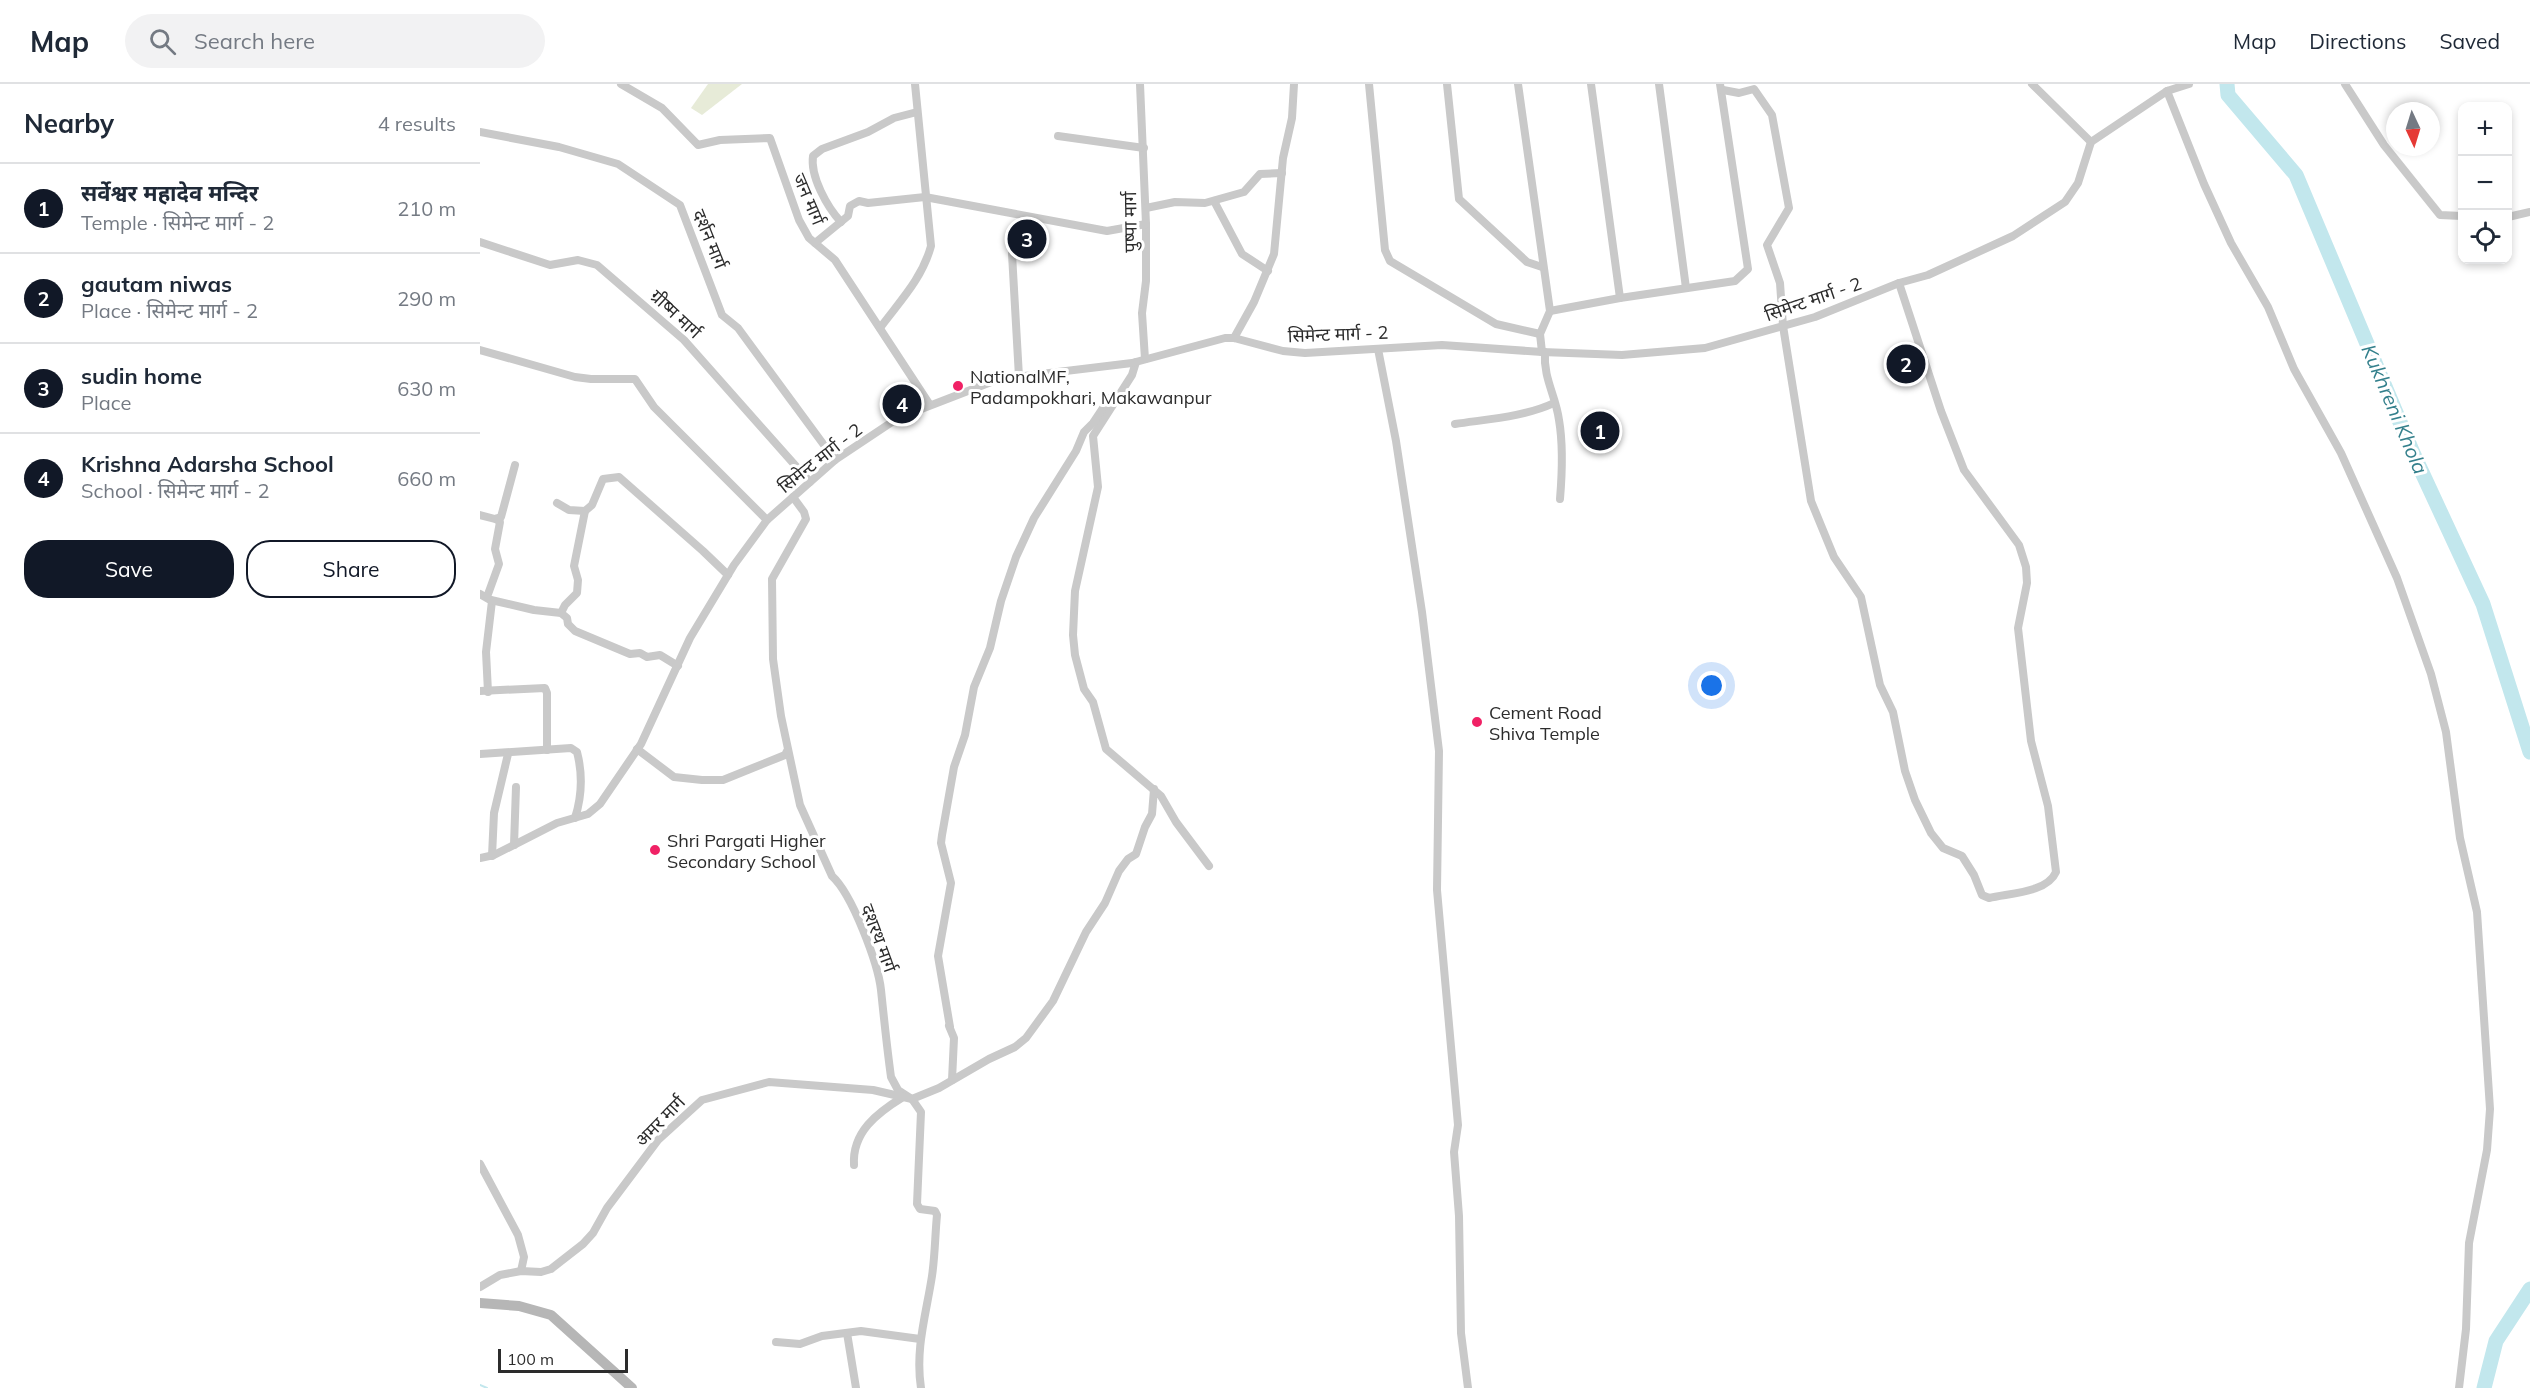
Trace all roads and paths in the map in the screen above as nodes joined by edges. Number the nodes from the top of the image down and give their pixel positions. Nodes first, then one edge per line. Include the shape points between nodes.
1 (622, 84) edge
2 (915, 84) edge
3 (1140, 84) edge
4 (1294, 84) edge
5 (1369, 84) edge
6 (1446, 84) edge
7 (1518, 84) edge
8 (1591, 84) edge
9 (1659, 84) edge
10 (2032, 84) edge
11 (2189, 84) edge
12 (2345, 84) edge
13 (1722, 87) edge
14 (2167, 91) junction
15 (917, 112) junction
16 (480, 132) edge
17 (1058, 136) dead end
18 (2091, 142) junction
19 (1144, 148) junction
20 (1282, 173) junction
21 (925, 196) junction
22 (1214, 201) junction
23 (1146, 208) junction
24 (2530, 212) edge
25 (2458, 216) edge
26 (2512, 216) edge
27 (841, 222) junction
28 (1146, 224) junction
29 (480, 242) edge
30 (815, 243) junction
31 (1012, 254) dead end
32 (1542, 267) junction
33 (1268, 271) junction
34 (1899, 283) junction
35 (1686, 288) junction
36 (1620, 298) junction
37 (1550, 311) junction
38 (1783, 326) junction
39 (879, 328) junction
40 (1540, 334) junction
41 (1234, 338) junction
42 (1378, 348) junction
43 (480, 350) edge
44 (1543, 352) junction
45 (1145, 359) junction
46 (1136, 362) junction
47 (1018, 377) junction
48 (1118, 395) junction
49 (1554, 403) junction
50 (930, 405) junction
51 (1455, 424) dead end
52 (836, 460) junction
53 (515, 465) dead end
54 (810, 482) junction
55 (793, 497) junction
56 (1560, 499) dead end
57 (557, 503) dead end
58 (585, 512) junction
59 (480, 515) edge
60 (496, 519) junction
61 (767, 520) junction
62 (728, 575) junction
63 (486, 597) edge
64 (561, 613) junction
65 (483, 646) edge
66 (678, 666) junction
67 (484, 691) edge
68 (637, 749) junction
69 (548, 750) junction
70 (788, 751) junction
71 (480, 754) edge
72 (508, 754) junction
73 (516, 787) dead end
74 (1154, 789) junction
75 (575, 818) junction
76 (514, 845) junction
77 (492, 856) junction
78 (480, 858) edge
79 (1209, 866) dead end
80 (952, 1080) junction
81 (903, 1097) junction
82 (912, 1099) junction
83 (480, 1164) edge
84 (854, 1165) dead end
85 (521, 1271) junction
86 (480, 1287) edge
87 (480, 1303) edge
88 (848, 1333) junction
89 (920, 1339) junction
90 (776, 1342) dead end
91 (632, 1388) edge
92 (856, 1388) edge
93 (921, 1388) edge
94 (1468, 1388) edge
95 (2458, 1388) edge

1 - 30 street, जन मार्ग via 662,108 698,145 770,138 799,220
2 - 15 street
3 - 19 street, पुष्पा मार्ग
4 - 20 street
5 - 40 street via 1385,250 1390,261 1496,324
6 - 32 street via 1460,199 1527,262
7 - 32 street
8 - 36 street
9 - 35 street
10 - 18 street
11 - 14 street
12 - 25 street via 2384,145 2440,215
13 - 35 street via 1748,269 1735,281
13 - 38 street via 1734,94 1754,88 1772,115 1789,208 1767,245 1780,283
14 - 18 street
14 - 95 street via 2231,243 2268,307 2294,369 2341,453 2397,578 2432,674 2446,732 2460,838 2477,912 2490,1109 2487,1150 2469,1244 2466,1329
15 - 21 street
15 - 27 street via 894,118 813,156 814,179
16 - 52 street, दर्शन मार्ग via 559,147 618,164 680,205 722,315 738,328
17 - 19 street
18 - 34 street, सिमेन्ट मार्ग - 2 via 2078,183 2065,202 2013,236 1928,275
19 - 23 street, पुष्पा मार्ग
20 - 22 street via 1260,174 1244,192
20 - 33 street via 1274,254
21 - 27 street via 859,201 850,206 848,216
21 - 28 street via 1107,231
21 - 39 street via 931,246 926,265
22 - 23 street
22 - 33 street via 1242,254
23 - 28 street, पुष्पा मार्ग
24 - 26 street
27 - 30 street
28 - 45 street, पुष्पा मार्ग via 1142,313
29 - 54 street, ग्रीष्म मार्ग via 550,266 578,260 597,265 684,340
30 - 39 street, जन मार्ग via 835,260
31 - 47 street
32 - 37 street
33 - 41 street
34 - 38 street, सिमेन्ट मार्ग - 2
34 - 38 street via 1964,470 2019,545 2026,567 2027,584 2018,628 2031,741 2048,806 2056,872 2043,886 1989,898 1982,894 1962,856 1943,848 1931,833 1915,800 1893,712 1880,685 1861,597 1834,557 1811,501
35 - 36 street
36 - 37 street
37 - 40 street
38 - 44 street, सिमेन्ट मार्ग - 2 via 1705,348 1622,355
39 - 50 street, जन मार्ग
40 - 44 street
41 - 42 street, सिमेन्ट मार्ग - 2 via 1305,353
41 - 45 street, सिमेन्ट मार्ग - 2
42 - 44 street, सिमेन्ट मार्ग - 2 via 1442,345
42 - 94 street via 1422,612 1439,751 1437,890 1458,1125 1454,1152 1461,1333
43 - 61 street via 575,377 635,379 654,407
44 - 49 street
45 - 46 street, सिमेन्ट मार्ग - 2
46 - 47 street, सिमेन्ट मार्ग - 2
46 - 48 street
47 - 50 street, सिमेन्ट मार्ग - 2 via 999,379
48 - 74 street via 1093,436 1098,487 1075,591 1074,645 1084,689 1092,702 1106,749
48 - 80 street via 1108,399 1084,432 1021,544 990,648 974,687 954,767 941,843 951,883 938,950 954,1038
49 - 51 street via 1524,413
49 - 56 street via 1560,420
50 - 52 street, सिमेन्ट मार्ग - 2 via 898,418
52 - 54 street, सिमेन्ट मार्ग - 2
53 - 60 street via 501,517
54 - 55 street, सिमेन्ट मार्ग - 2
55 - 61 street, सिमेन्ट मार्ग - 2
55 - 70 street, दशरथ मार्ग via 806,519 772,579 773,659
57 - 58 street
58 - 62 street via 603,479 619,477
58 - 64 street via 574,566 577,593
59 - 60 street
60 - 63 street via 500,522 495,549 499,564
61 - 62 street, सिमेन्ट मार्ग - 2
62 - 66 street, सिमेन्ट मार्ग - 2
63 - 64 street
63 - 65 street
64 - 66 street via 575,631 630,654 660,655
65 - 67 street
66 - 68 street, सिमेन्ट मार्ग - 2
67 - 69 street via 544,688
68 - 70 street via 674,777 702,780 723,780
68 - 75 street, सिमेन्ट मार्ग - 2 via 600,804
69 - 72 street
69 - 75 street via 571,748 577,752 582,770
70 - 82 street, दशरथ मार्ग via 800,805 832,876 841,883 858,920 879,978 891,1077 898,1090
71 - 72 street
72 - 77 street via 494,813
73 - 76 street
74 - 79 street
74 - 80 street via 1152,814 1136,854 1119,871 1046,1012 1015,1047
75 - 76 street, सिमेन्ट मार्ग - 2
76 - 77 street, सिमेन्ट मार्ग - 2
77 - 78 street, सिमेन्ट मार्ग - 2
80 - 82 street
81 - 82 street, अमर मार्ग
81 - 84 street via 863,1130
81 - 85 street, अमर मार्ग via 873,1090 769,1082 702,1100 658,1140 583,1244 551,1269
82 - 89 street, दशरथ मार्ग via 921,1112 917,1204 937,1215 932,1277
83 - 85 street via 518,1234 524,1257
85 - 86 street, अमर मार्ग via 500,1275
87 - 91 street via 519,1306 551,1315
88 - 89 street via 861,1331
88 - 90 street via 800,1344
88 - 92 street
89 - 93 street, दशरथ मार्ग

